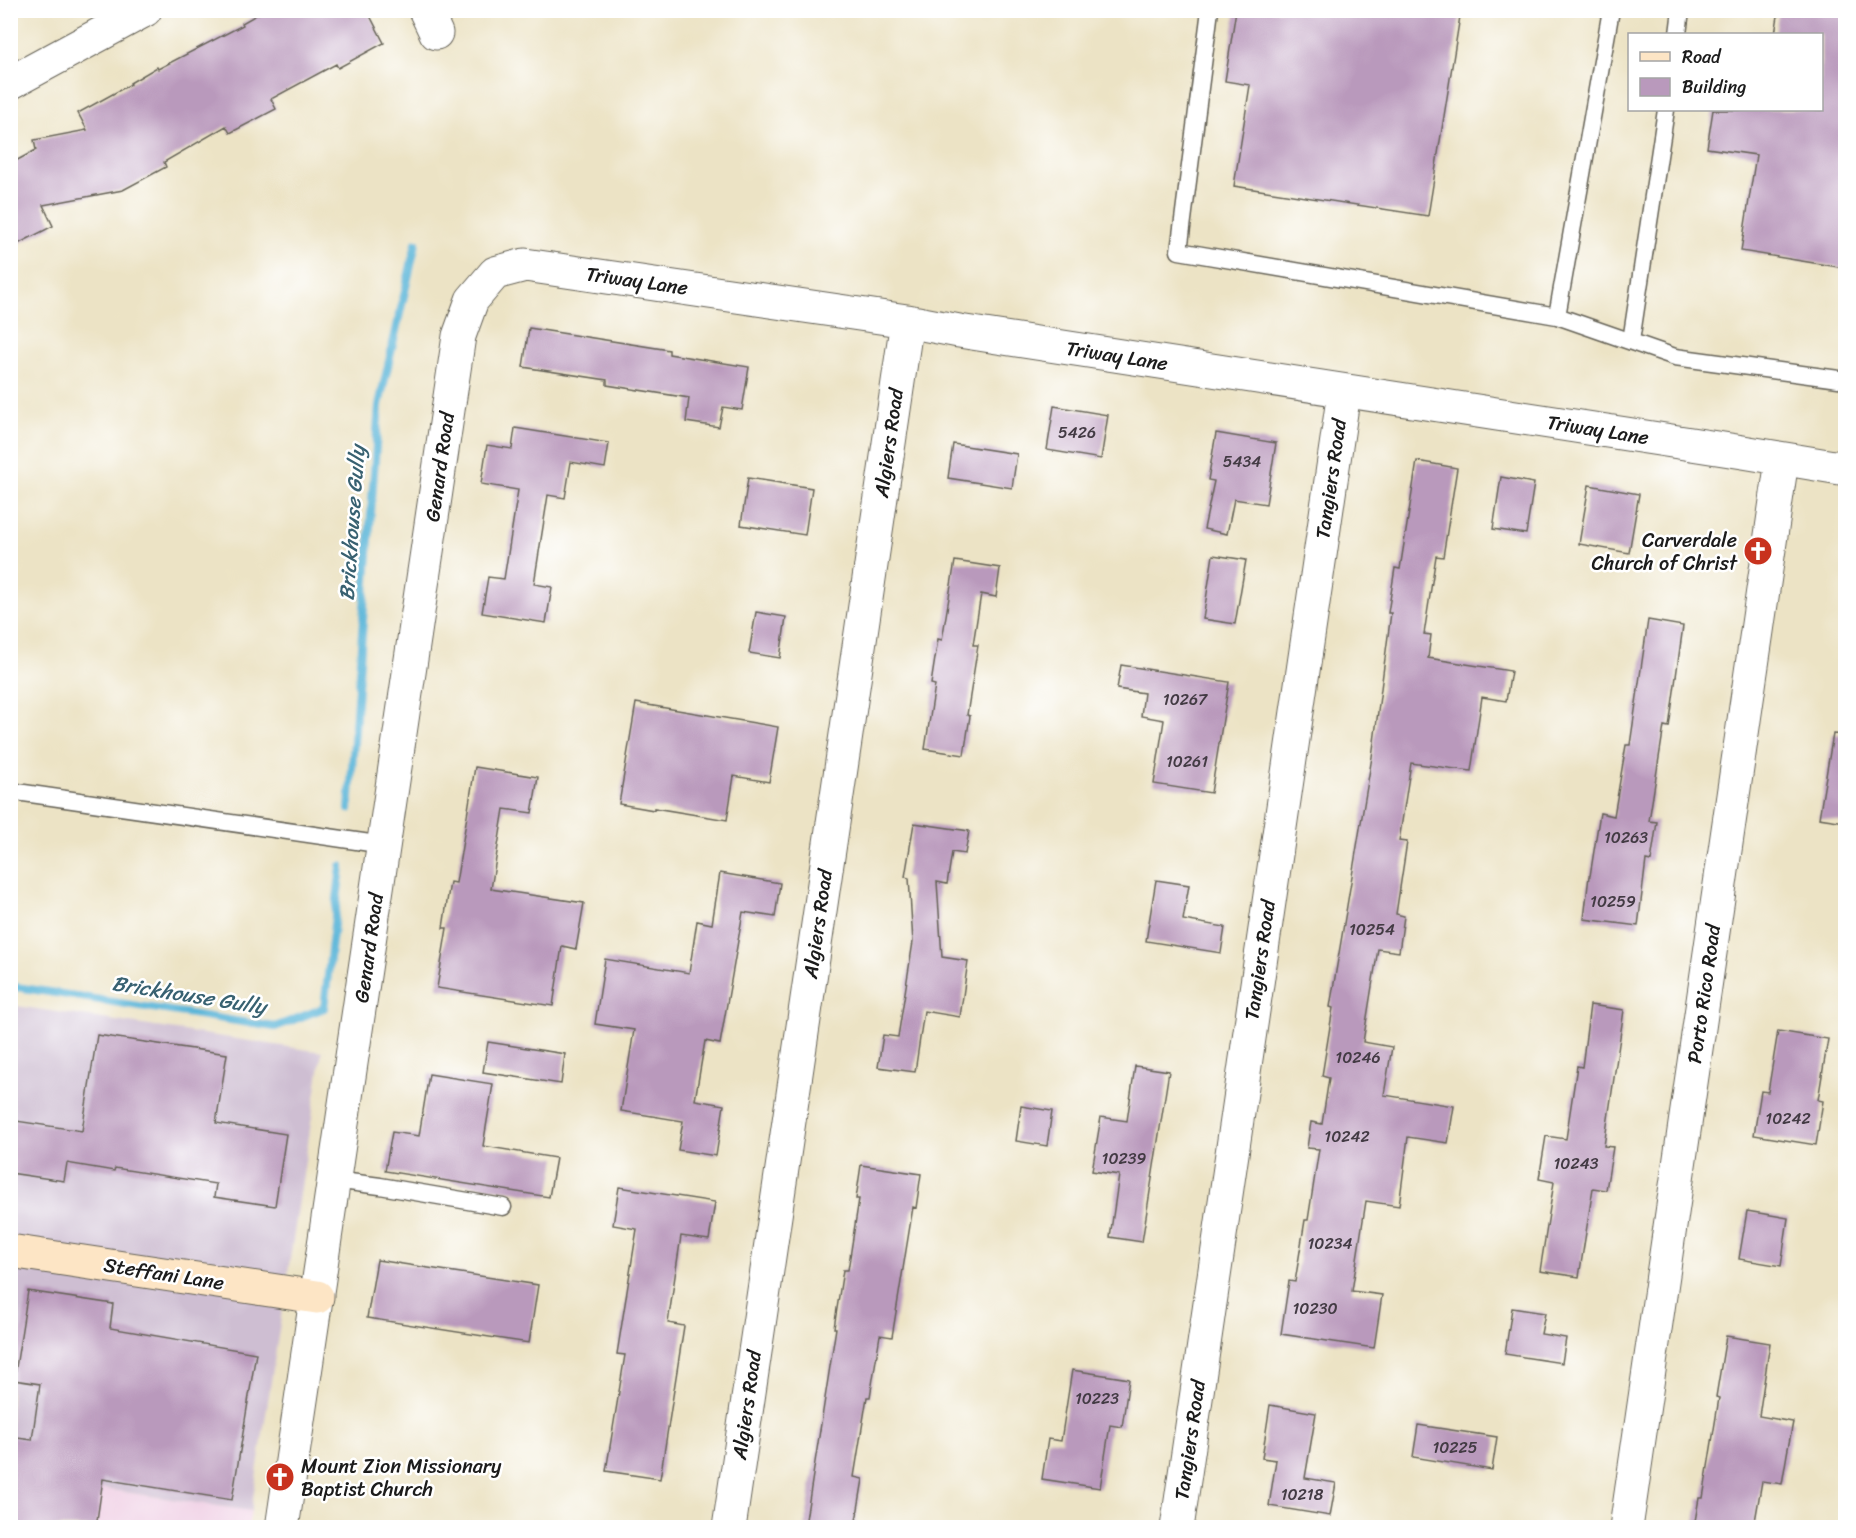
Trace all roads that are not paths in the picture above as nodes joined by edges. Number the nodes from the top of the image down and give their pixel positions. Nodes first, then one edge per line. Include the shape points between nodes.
1 (145, 10) edge
2 (1210, 10) edge
3 (1611, 10) edge
4 (1681, 10) edge
5 (1678, 33) edge
6 (10, 83) edge
7 (1666, 111) edge
8 (1557, 316) junction
9 (907, 321) junction
10 (1630, 342) junction
11 (454, 368) joint
12 (1845, 380) edge
13 (1344, 392) junction
14 (1782, 460) junction
15 (1845, 469) edge
16 (10, 791) edge
17 (384, 845) junction
18 (334, 1180) junction
19 (503, 1207) dead end
20 (10, 1251) edge
21 (317, 1297) junction
22 (282, 1527) edge
23 (729, 1527) edge
24 (1177, 1527) edge
25 (1626, 1527) edge

1 - 6 street
2 - 8 lane via 1179,251
3 - 8 lane
4 - 5 lane
7 - 10 lane
8 - 10 lane
9 - 11 street, Triway Lane via 525,265 495,273 472,300 459,336
9 - 13 street, Triway Lane
9 - 23 street, Algiers Road
10 - 12 lane via 1676,357
11 - 17 street, Genard Road
13 - 14 street, Triway Lane
13 - 24 street, Tangiers Road
14 - 15 street, Triway Lane
14 - 25 street, Porto Rico Road
16 - 17 lane
17 - 18 street, Genard Road
18 - 19 lane
18 - 21 street, Genard Road
20 - 21 street, Steffani Lane
21 - 22 street, Genard Road

